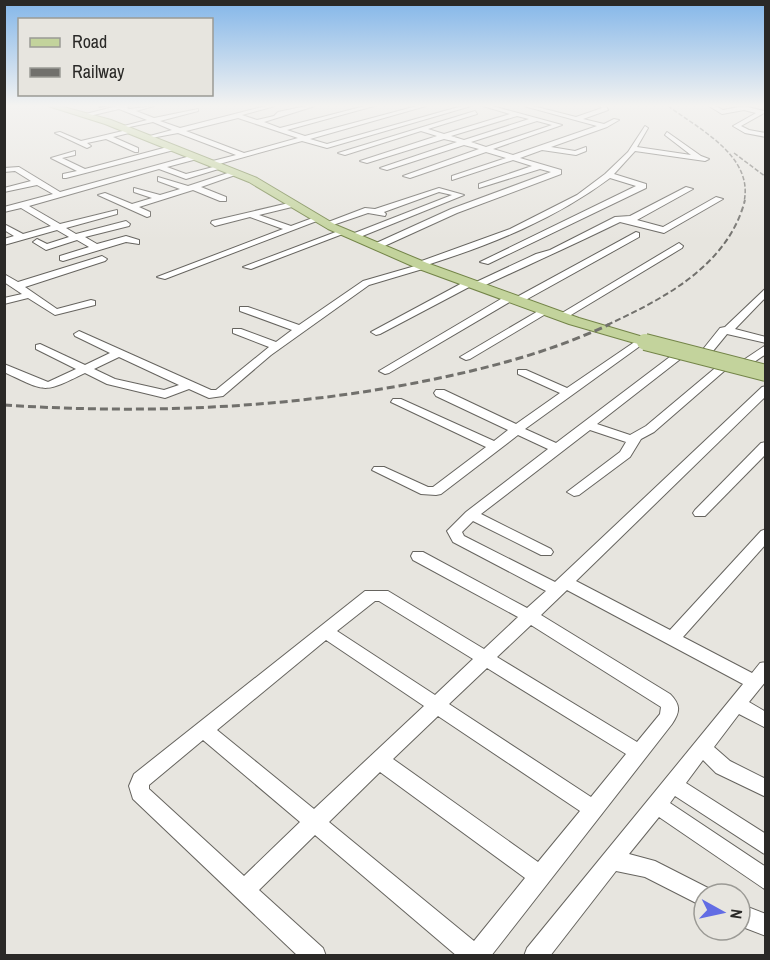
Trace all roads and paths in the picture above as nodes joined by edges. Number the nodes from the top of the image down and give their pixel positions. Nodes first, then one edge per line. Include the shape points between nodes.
1 (159, 151) edge
2 (178, 151) edge
3 (231, 151) edge
4 (258, 151) edge
5 (336, 151) edge
6 (349, 151) edge
7 (396, 151) edge
8 (440, 151) edge
9 (486, 151) edge
10 (491, 151) edge
11 (531, 151) edge
12 (559, 151) edge
13 (578, 151) edge
14 (633, 151) edge
15 (648, 151) edge
16 (692, 151) edge
17 (72, 153) dead end
18 (342, 153) junction
19 (142, 155) junction
20 (242, 155) junction
21 (194, 157) junction
22 (513, 157) junction
23 (153, 159) junction
24 (363, 161) junction
25 (4, 162) edge
26 (217, 165) junction
27 (164, 166) junction
28 (540, 166) junction
29 (384, 168) junction
30 (14, 169) junction
31 (4, 170) edge
32 (84, 171) junction
33 (103, 173) dead end
34 (237, 173) junction
35 (26, 174) junction
36 (66, 176) dead end
37 (407, 176) junction
38 (609, 176) junction
39 (4, 179) edge
40 (161, 179) dead end
41 (417, 179) dead end
42 (38, 182) junction
43 (482, 186) junction
44 (191, 188) junction
45 (50, 189) junction
46 (689, 189) dead end
47 (4, 190) edge
48 (137, 190) dead end
49 (503, 193) junction
50 (60, 195) junction
51 (102, 195) dead end
52 (159, 198) junction
53 (223, 199) dead end
54 (719, 199) dead end
55 (4, 200) edge
56 (293, 204) junction
57 (22, 205) junction
58 (132, 207) junction
59 (4, 210) edge
60 (372, 211) junction
61 (114, 212) dead end
62 (250, 213) junction
63 (147, 214) dead end
64 (395, 219) junction
65 (627, 220) junction
66 (322, 221) junction
67 (215, 223) dead end
68 (126, 224) dead end
69 (4, 226) edge
70 (59, 228) junction
71 (290, 229) junction
72 (350, 234) junction
73 (636, 235) dead end
74 (78, 237) junction
75 (23, 238) junction
76 (4, 242) edge
77 (37, 242) dead end
78 (136, 242) dead end
79 (377, 246) junction
80 (679, 246) dead end
81 (99, 247) junction
82 (457, 252) junction
83 (63, 258) dead end
84 (102, 260) dead end
85 (485, 262) junction
86 (421, 266) junction
87 (248, 267) dead end
88 (508, 271) junction
89 (4, 277) edge
90 (162, 277) dead end
91 (473, 284) junction
92 (17, 286) junction
93 (765, 291) edge
94 (29, 295) junction
95 (514, 299) junction
96 (4, 301) edge
97 (91, 303) dead end
98 (244, 309) dead end
99 (545, 310) junction
100 (562, 316) junction
101 (299, 329) junction
102 (728, 330) junction
103 (237, 331) dead end
104 (376, 332) dead end
105 (80, 334) dead end
106 (765, 340) edge
107 (637, 341) junction
108 (277, 346) junction
109 (40, 347) dead end
110 (765, 348) edge
111 (120, 352) junction
112 (679, 355) junction
113 (466, 357) dead end
114 (700, 360) junction
115 (724, 366) junction
116 (4, 367) edge
117 (84, 369) junction
118 (737, 369) junction
119 (385, 371) dead end
120 (522, 372) dead end
121 (765, 375) edge
122 (189, 385) junction
123 (765, 389) edge
124 (440, 393) dead end
125 (570, 393) junction
126 (397, 402) dead end
127 (589, 425) junction
128 (517, 429) junction
129 (632, 440) junction
130 (495, 446) junction
131 (765, 446) edge
132 (558, 449) junction
133 (379, 470) dead end
134 (574, 492) dead end
135 (700, 513) dead end
136 (471, 515) junction
137 (765, 534) edge
138 (546, 552) dead end
139 (418, 556) dead end
140 (561, 586) junction
141 (529, 616) junction
142 (326, 632) junction
143 (674, 637) junction
144 (484, 659) junction
145 (760, 675) edge
146 (736, 704) junction
147 (436, 705) junction
148 (765, 722) edge
149 (204, 730) junction
150 (701, 747) junction
151 (638, 752) junction
152 (379, 760) junction
153 (672, 784) junction
154 (765, 789) edge
155 (656, 804) junction
156 (592, 809) junction
157 (315, 822) junction
158 (765, 846) edge
159 (611, 860) junction
160 (540, 876) junction
161 (765, 880) edge
162 (245, 889) junction
163 (692, 891) edge
164 (315, 956) edge
165 (475, 956) edge
166 (535, 956) edge

1 - 19 street
2 - 21 main road
3 - 20 street
4 - 20 street
5 - 18 street
6 - 18 street
7 - 24 street
8 - 29 street
9 - 37 street
10 - 22 street
11 - 22 street
12 - 13 street
14 - 38 street
15 - 16 street via 702,158
17 - 32 street via 55,158
18 - 24 street
19 - 23 street
19 - 32 street
20 - 26 street
21 - 26 main road
21 - 27 street
22 - 28 street
22 - 43 street via 455,177
23 - 27 street
23 - 33 street
24 - 29 street
25 - 30 street
26 - 27 street via 186,177
26 - 34 main road
27 - 50 street
28 - 43 street
28 - 49 street via 558,172
29 - 37 street
30 - 31 street
30 - 35 street
32 - 36 street
34 - 44 street
34 - 56 main road
35 - 39 street
35 - 42 street
37 - 41 street
38 - 82 street via 546,214
38 - 85 street via 643,186
40 - 44 street
42 - 45 street
42 - 47 street
43 - 49 street
44 - 52 street
44 - 53 street
45 - 50 street
45 - 55 street
46 - 65 street
48 - 52 street
49 - 79 street
50 - 57 street
51 - 58 street
52 - 58 street
54 - 65 street via 664,230
56 - 62 street
56 - 66 main road
57 - 59 street
57 - 70 street
58 - 63 street
60 - 64 street
60 - 64 street via 441,190 459,195
60 - 66 street
61 - 70 street
62 - 67 street
62 - 71 street
64 - 72 street
65 - 88 street via 618,219
66 - 71 street
66 - 72 main road
68 - 74 street
69 - 75 street
70 - 74 street
70 - 75 street
71 - 90 street
72 - 79 main road
72 - 87 street
73 - 95 street
74 - 77 street via 46,247
74 - 81 street
75 - 76 street
78 - 81 street via 126,239
79 - 86 main road
80 - 100 street
81 - 83 street
82 - 85 street
82 - 86 street
84 - 92 street
85 - 88 street
86 - 91 main road
86 - 101 street via 370,280
88 - 91 street
89 - 92 street
91 - 95 main road
91 - 104 street
92 - 94 street
93 - 102 street
94 - 96 street
94 - 97 street via 55,312
95 - 99 main road
95 - 119 street
98 - 101 street
99 - 100 main road
99 - 113 street
100 - 107 main road
101 - 108 street
102 - 106 street
102 - 114 street via 721,332
103 - 108 street
105 - 111 street
107 - 112 street
107 - 121 main road, bridge
107 - 125 street
108 - 122 street via 222,392 209,394
109 - 117 street
110 - 118 street
111 - 117 street
111 - 122 street
112 - 114 street
112 - 127 street
114 - 115 street
115 - 118 street
115 - 129 street
116 - 117 street via 46,386
117 - 122 street via 111,382 165,394
118 - 121 street
120 - 125 street
123 - 140 street
124 - 128 street
125 - 128 street
126 - 130 street
127 - 129 street
127 - 132 street
128 - 130 street
128 - 132 street
129 - 134 street via 626,454
130 - 133 street via 433,492
131 - 135 street
132 - 136 street
136 - 138 street
136 - 140 street via 454,531 458,540
137 - 143 street
139 - 141 street
140 - 141 street
140 - 143 street
141 - 144 street
141 - 151 street via 670,705 670,713
142 - 144 street via 371,595 382,595
142 - 147 street
142 - 149 street
143 - 145 street
144 - 147 street
144 - 151 street
145 - 146 street
146 - 148 street
146 - 150 street
147 - 152 street
147 - 156 street
149 - 157 street
149 - 162 street via 141,780 140,793
150 - 153 street
150 - 154 street via 723,767
151 - 156 street
152 - 157 street
152 - 160 street
153 - 155 street
153 - 158 street
155 - 159 street
155 - 161 street
156 - 160 street
157 - 162 street
157 - 165 street
159 - 163 street via 648,868
159 - 166 street
160 - 165 street
162 - 164 street

